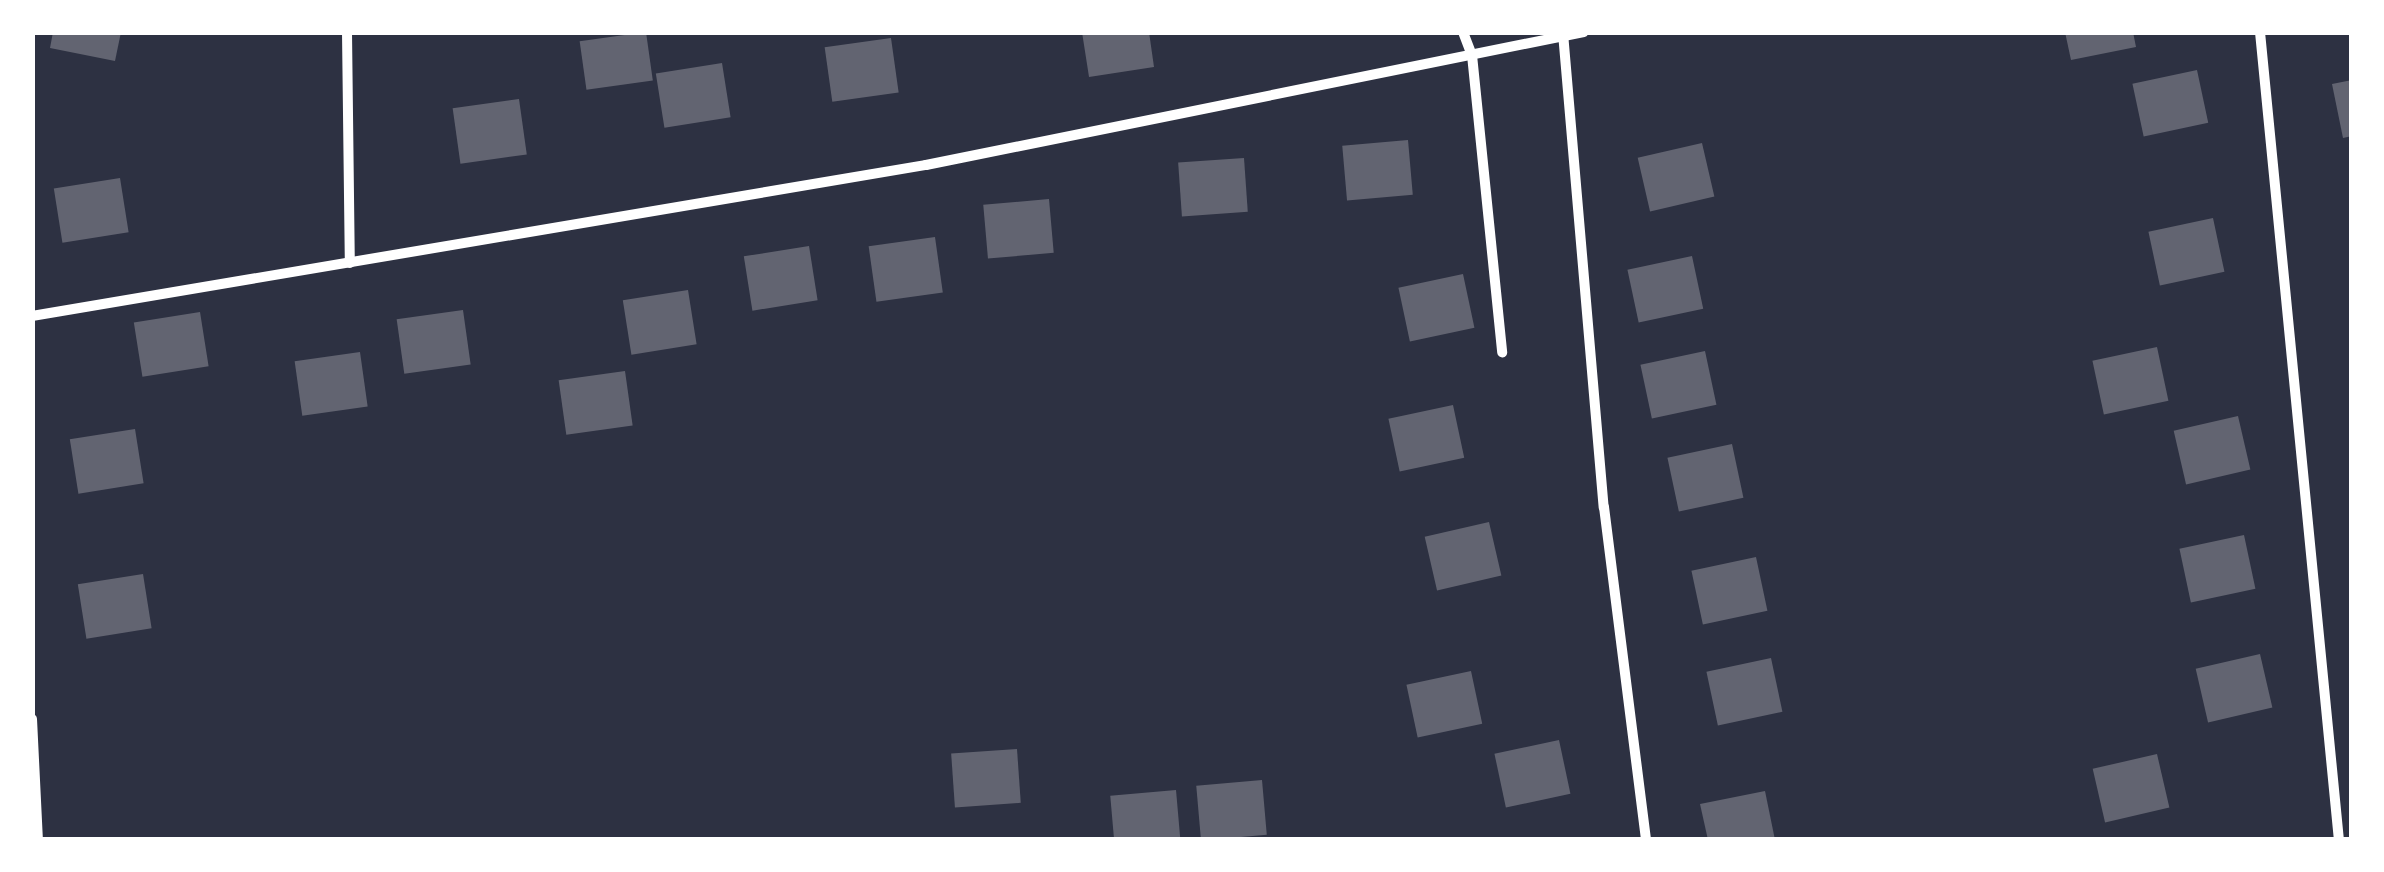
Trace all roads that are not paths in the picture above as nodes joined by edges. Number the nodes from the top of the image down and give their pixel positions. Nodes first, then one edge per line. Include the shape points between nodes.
1 (348, 32) edge
2 (1463, 32) edge
3 (1584, 32) edge
4 (2260, 32) edge
5 (1563, 34) edge
6 (1472, 55) junction
7 (350, 263) junction
8 (32, 316) edge
9 (1502, 352) dead end
10 (32, 718) edge
11 (38, 840) edge
12 (1646, 840) edge
13 (2339, 840) edge

1 - 7 street
2 - 6 street
3 - 5 street
4 - 13 street
5 - 6 street
5 - 12 street via 1604,507
6 - 7 street via 926,166
6 - 9 street
7 - 8 street
10 - 11 street

